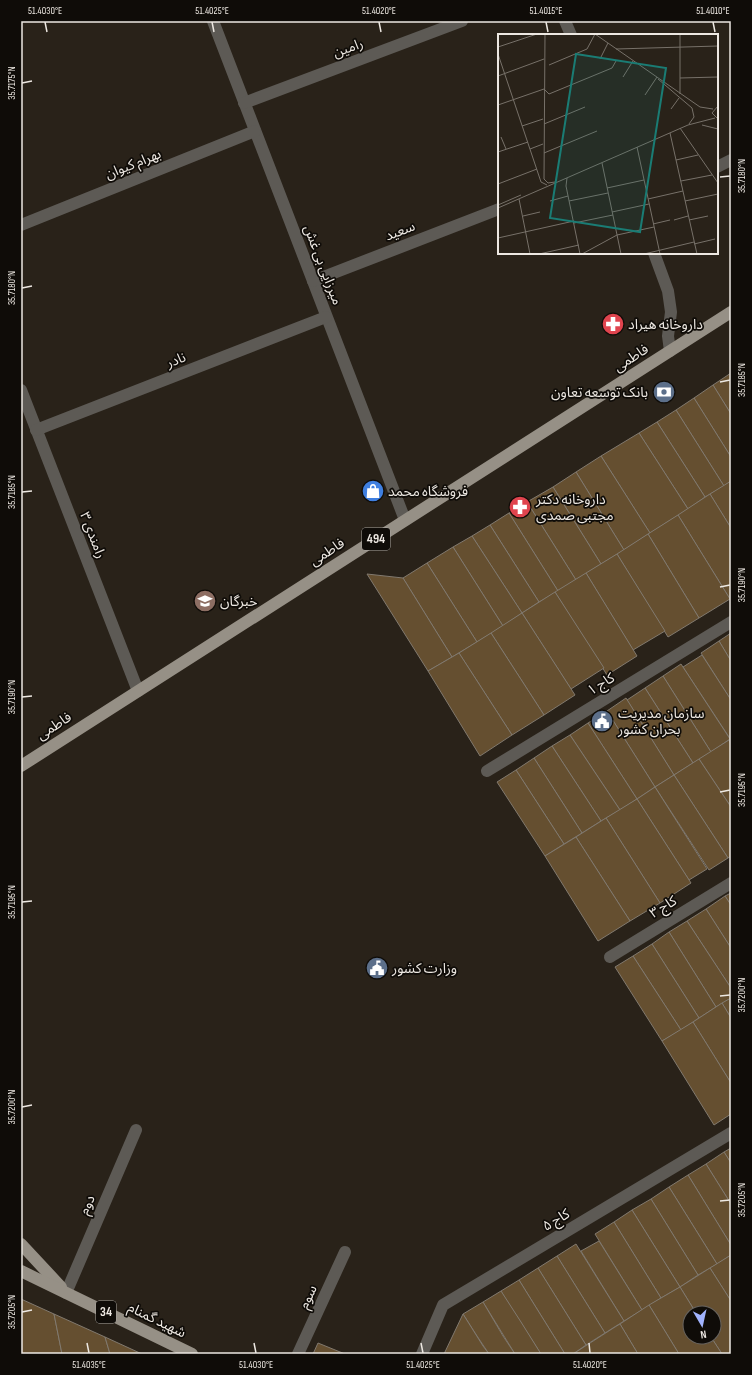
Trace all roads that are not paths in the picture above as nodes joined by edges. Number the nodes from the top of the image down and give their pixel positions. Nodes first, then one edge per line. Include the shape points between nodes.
1 (213, 21) edge
2 (462, 21) edge
3 (565, 21) edge
4 (571, 34) edge
5 (244, 102) junction
6 (255, 131) junction
7 (731, 160) edge
8 (718, 166) edge
9 (498, 209) edge
10 (21, 224) edge
11 (654, 254) edge
12 (313, 281) junction
13 (729, 314) edge
14 (326, 317) junction
15 (670, 351) junction
16 (21, 390) edge
17 (36, 430) junction
18 (405, 520) junction
19 (731, 622) edge
20 (138, 691) junction
21 (21, 766) edge
22 (487, 772) dead end
23 (731, 883) edge
24 (610, 957) dead end
25 (136, 1130) dead end
26 (731, 1133) edge
27 (21, 1244) edge
28 (345, 1252) dead end
29 (21, 1271) edge
30 (66, 1293) junction
31 (192, 1354) edge
32 (298, 1354) edge
33 (422, 1354) edge

1 - 5 street, میرزایی بی غش
2 - 5 street, رامین
3 - 4 street
5 - 6 street, میرزایی بی غش
6 - 10 street, بهرام کیوان
6 - 12 street, میرزایی بی غش
7 - 8 street
9 - 12 street, سعید
11 - 15 street via 666,285 671,312 668,336
12 - 14 street, میرزایی بی غش
13 - 15 main road, فاطمی / 494
14 - 17 street, نادر
14 - 18 street, میرزایی بی غش
15 - 18 main road, فاطمی / 494
16 - 17 street, رامندی ۳
17 - 20 street, رامندی ۳
18 - 20 main road, فاطمی / 494
19 - 22 street, کاج ۱
20 - 21 main road, فاطمی / 494
23 - 24 street, کاج ۳
25 - 30 street, دوم
26 - 33 street, کاج ۵ via 443,1305
27 - 30 main road, شهید گمنام
28 - 32 street, سوم
29 - 30 main road, شهید گمنام / 34
30 - 31 main road, شهید گمنام / 34

